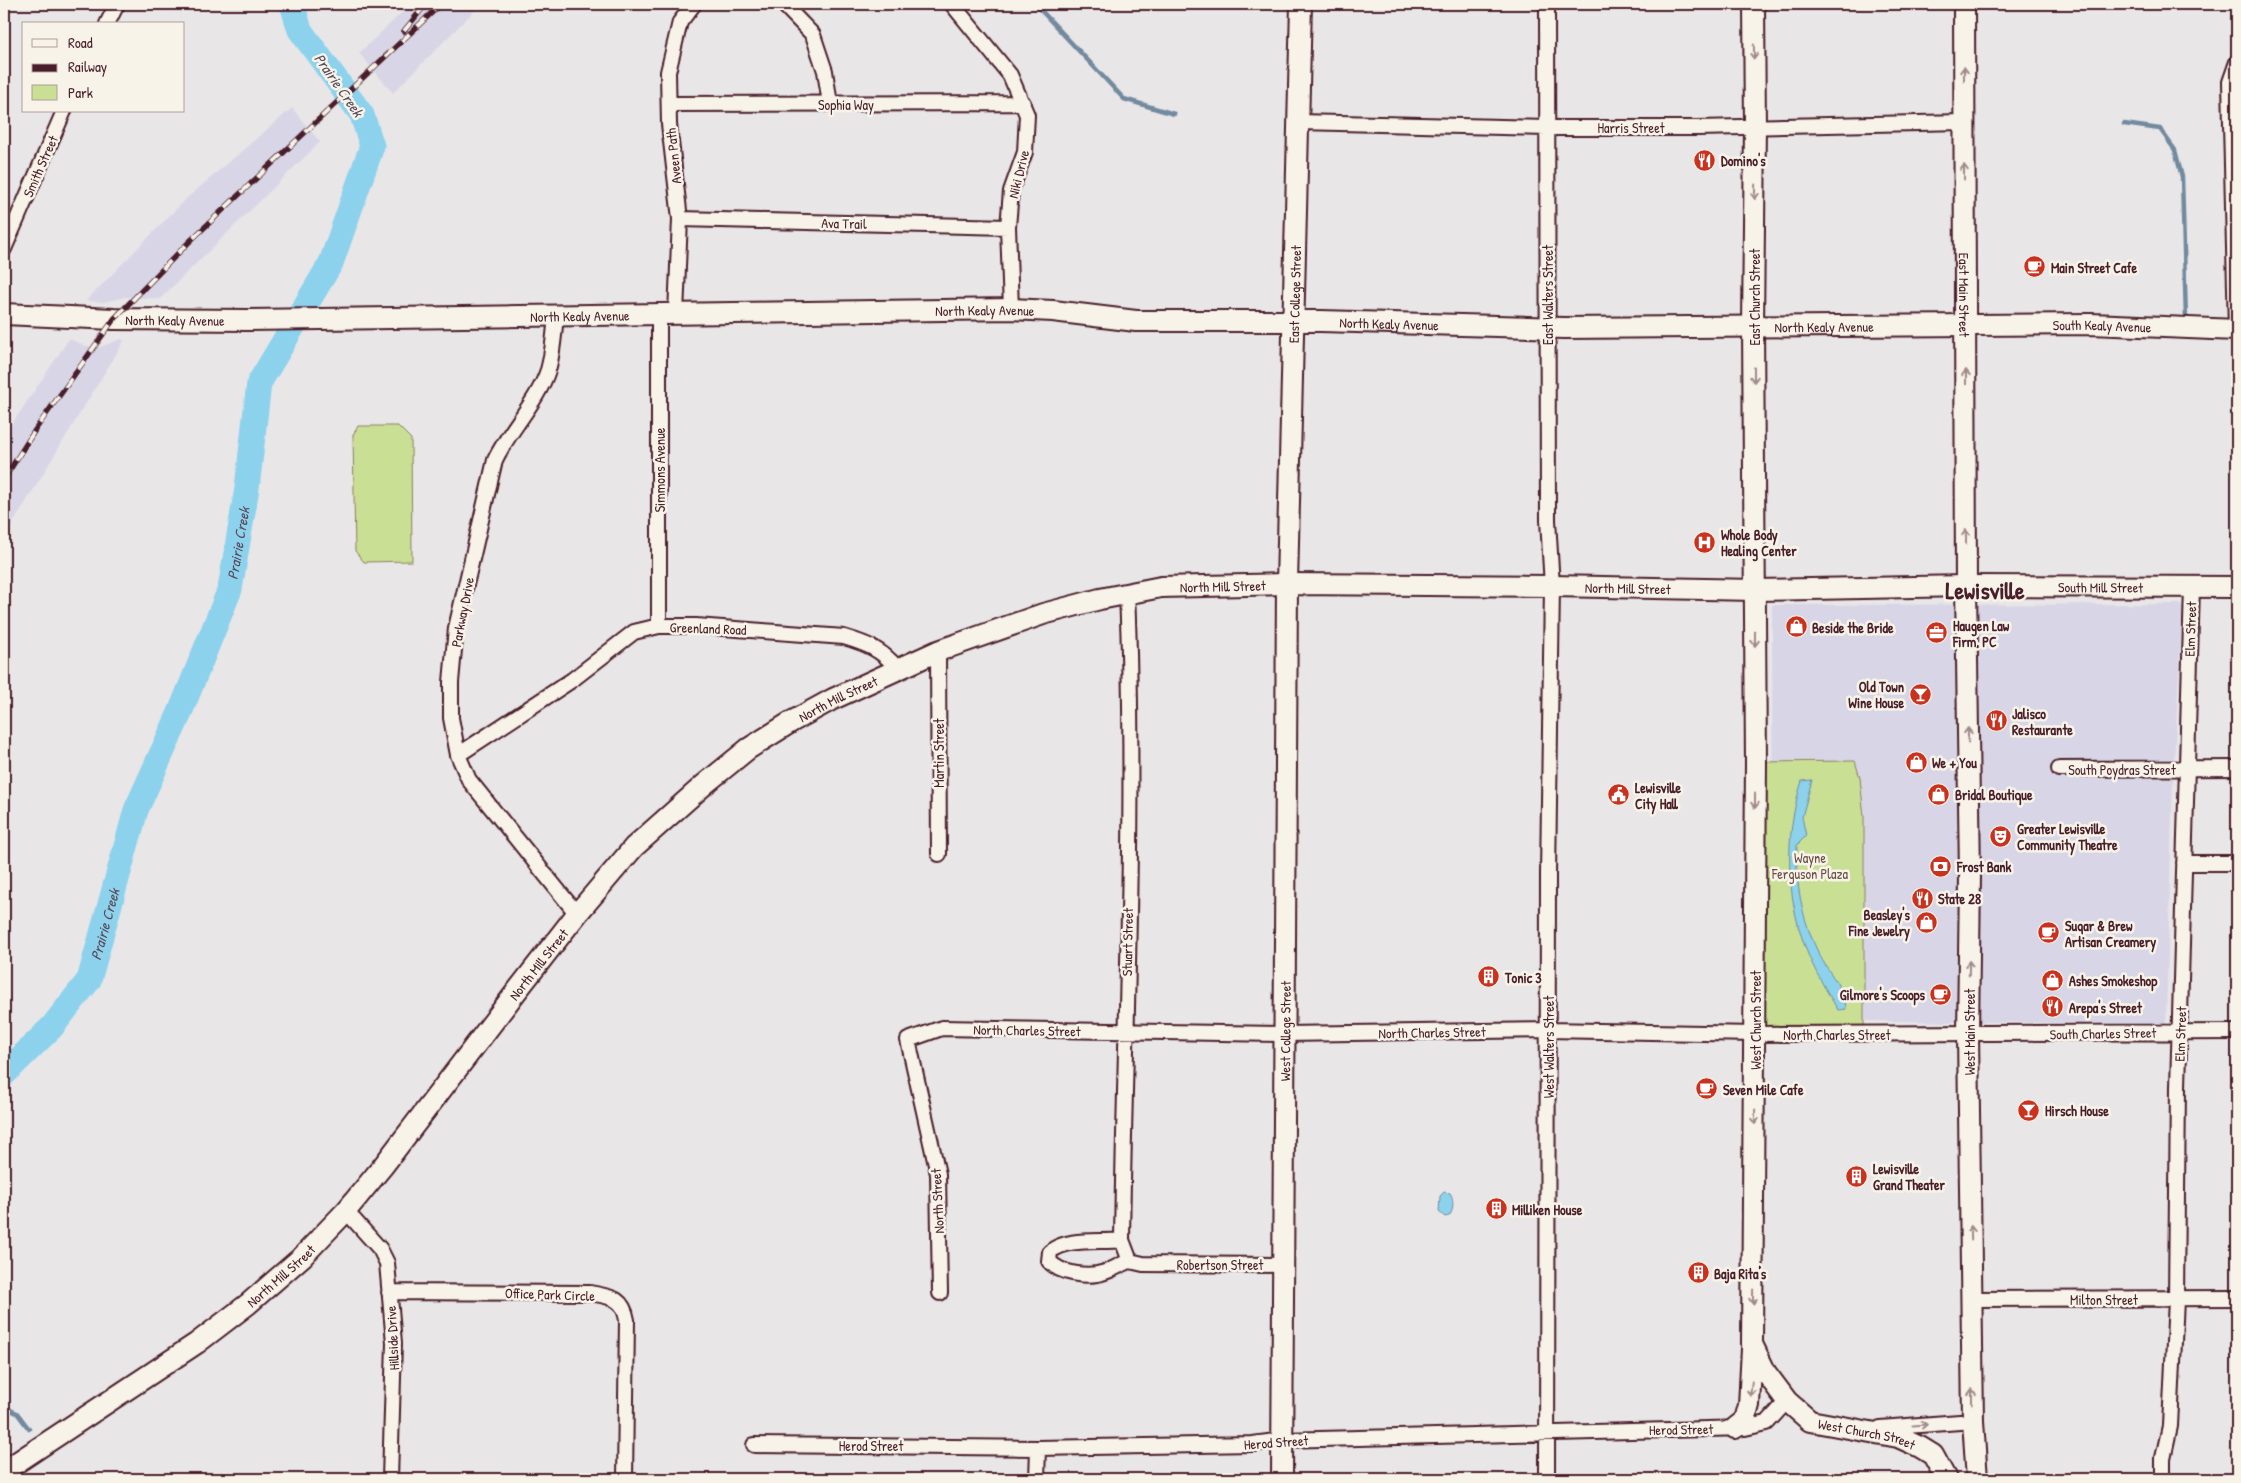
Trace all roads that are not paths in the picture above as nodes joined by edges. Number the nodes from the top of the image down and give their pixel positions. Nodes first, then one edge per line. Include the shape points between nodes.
1 (117, 4) edge
2 (694, 4) edge
3 (783, 4) edge
4 (952, 4) edge
5 (1301, 4) edge
6 (1546, 4) edge
7 (1754, 4) edge
8 (1964, 4) edge
9 (108, 22) edge
10 (2237, 62) edge
11 (669, 104) junction
12 (830, 104) junction
13 (1023, 104) junction
14 (64, 112) edge
15 (1299, 122) junction
16 (1964, 122) junction
17 (1755, 126) junction
18 (1547, 128) junction
19 (680, 219) junction
20 (1008, 227) junction
21 (4, 249) edge
22 (1011, 309) junction
23 (4, 314) edge
24 (668, 314) junction
25 (556, 316) junction
26 (1294, 321) junction
27 (1966, 324) junction
28 (1548, 326) junction
29 (1753, 326) junction
30 (2237, 330) edge
31 (1287, 584) junction
32 (1552, 586) junction
33 (1966, 586) junction
34 (2192, 588) junction
35 (2237, 588) edge
36 (1756, 590) junction
37 (1127, 593) junction
38 (659, 626) junction
39 (938, 651) junction
40 (896, 668) junction
41 (458, 755) junction
42 (2237, 768) edge
43 (2059, 769) dead end
44 (2186, 769) junction
45 (939, 854) dead end
46 (2184, 863) junction
47 (2237, 863) edge
48 (577, 914) junction
49 (1548, 1030) junction
50 (1125, 1032) junction
51 (2180, 1032) junction
52 (2237, 1032) edge
53 (1285, 1034) junction
54 (1755, 1034) junction
55 (1968, 1034) junction
56 (911, 1050) joint
57 (346, 1211) junction
58 (1122, 1240) junction
59 (1130, 1261) junction
60 (1282, 1265) junction
61 (389, 1292) junction
62 (940, 1294) dead end
63 (2237, 1298) edge
64 (1972, 1299) junction
65 (2176, 1299) junction
66 (1752, 1344) junction
67 (1787, 1401) junction
68 (1973, 1421) junction
69 (1735, 1428) junction
70 (1854, 1430) junction
71 (1548, 1432) junction
72 (1282, 1440) junction
73 (754, 1445) dead end
74 (1038, 1448) junction
75 (4, 1471) edge
76 (390, 1479) edge
77 (625, 1479) edge
78 (1038, 1479) edge
79 (1282, 1479) edge
80 (1546, 1479) edge
81 (1946, 1479) edge
82 (1976, 1479) edge
83 (2163, 1479) edge

1 - 9 street
2 - 11 street, Aveen Path via 680,22 668,72
3 - 12 street via 813,35 825,71
4 - 13 street, Niki Drive via 1010,75
5 - 15 main road, East College Street
6 - 18 street, East Walters Street
7 -> 17 main road, East Church Street
16 -> 8 main road, East Main Street
10 - 30 street via 2230,82
11 - 12 street, Sophia Way
11 - 19 street, Aveen Path
12 - 13 street, Sophia Way
13 - 20 street, Niki Drive via 1027,115 1025,152 1011,191
14 - 21 street, Smith Street
15 - 18 street, Harris Street
15 - 26 main road, East College Street
16 - 17 street, Harris Street
27 -> 16 main road, East Main Street
17 - 18 street, Harris Street
17 -> 29 main road, East Church Street
18 - 28 street, East Walters Street
19 - 20 street, Ava Trail
19 - 24 street, Aveen Path
20 - 22 street, Niki Drive
22 - 24 main road, North Kealy Avenue
22 - 26 main road, North Kealy Avenue via 1136,321
23 - 25 main road, North Kealy Avenue via 249,320
24 - 25 main road, North Kealy Avenue
24 - 38 street, Simmons Avenue
25 - 41 street, Parkway Drive via 547,372 494,460 456,628 451,718
26 - 28 main road, North Kealy Avenue
26 - 31 main road, East College Street
27 - 29 main road, North Kealy Avenue
27 - 30 main road, South Kealy Avenue via 2091,324
33 -> 27 main road, East Main Street
28 - 29 main road, North Kealy Avenue
28 - 32 street, East Walters Street via 1548,520
29 -> 36 main road, East Church Street
31 - 32 main road, North Mill Street
31 - 37 main road, North Mill Street via 1162,588
31 - 53 main road, West College Street
32 - 36 main road, North Mill Street
32 - 49 street, West Walters Street
33 - 34 main road, South Mill Street
33 - 36 main road, North Mill Street
55 -> 33 main road, West Main Street via 1970,876
34 - 35 main road, South Mill Street
34 - 44 street, Elm Street
36 -> 54 main road, West Church Street
37 - 39 main road, North Mill Street via 1043,614
37 - 50 street, Stuart Street via 1130,851
38 - 40 street, Greenland Road via 844,638 865,643 885,655
38 - 41 street, Greenland Road via 634,632 572,680
39 - 40 main road, North Mill Street
39 - 45 street, Martin Street
40 - 48 main road, North Mill Street via 833,699 748,749 634,847
41 - 48 street, Parkway Drive via 469,780
42 - 44 street, South Poydras Street
43 - 44 street, South Poydras Street
44 - 46 street, Elm Street
46 - 47 street
46 - 51 street, Elm Street
48 - 57 main road, North Mill Street
49 - 53 street, North Charles Street
49 - 54 street, North Charles Street
49 - 71 street, West Walters Street
50 - 53 street, North Charles Street
50 - 56 street, North Charles Street via 942,1028 908,1040
50 - 58 street, Stuart Street
51 - 52 street, South Charles Street
51 - 55 street, South Charles Street
51 - 65 street, Elm Street
53 - 60 main road, West College Street
54 - 55 street, North Charles Street
54 -> 66 main road, West Church Street
64 -> 55 main road, West Main Street
56 - 62 street, North Street via 938,1174
57 - 61 street, Hillside Drive via 380,1249 387,1263
57 - 75 main road, North Mill Street via 302,1257 204,1338
58 - 59 street, Stuart Street
58 - 59 street via 1056,1246 1050,1252 1049,1261 1064,1271 1093,1274
59 - 60 street, Robertson Street via 1143,1264
60 - 72 main road, West College Street
61 - 76 street, Hillside Drive via 394,1344
61 - 77 street, Office Park Circle via 614,1297 625,1309 627,1320
63 - 65 street, Milton Street
64 - 65 street, Milton Street
68 -> 64 main road, West Main Street
65 - 83 street, Elm Street via 2170,1426 2163,1458
66 - 67 main road, West Church Street via 1766,1373
66 -> 69 main road via 1749,1405 1745,1420
67 - 69 street, Herod Street via 1767,1424
67 - 70 main road, West Church Street via 1810,1421
70 -> 68 street
68 - 82 main road, West Main Street
69 - 71 street, Herod Street
70 - 81 main road, West Church Street via 1898,1437 1920,1447 1933,1455
71 - 72 street, Herod Street
71 - 80 street, West Walters Street
72 - 74 street, Herod Street via 1253,1444
72 - 79 main road, West College Street
73 - 74 street, Herod Street
74 - 78 street

